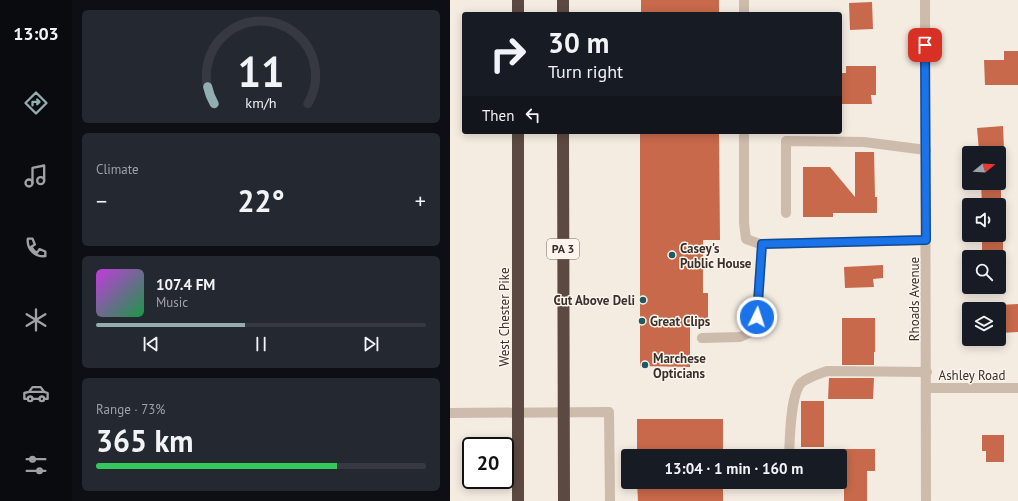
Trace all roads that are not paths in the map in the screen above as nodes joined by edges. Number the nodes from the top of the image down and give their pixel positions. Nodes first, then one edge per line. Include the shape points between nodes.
1 (518, 0) edge
2 (563, 0) edge
3 (744, 0) edge
4 (925, 0) edge
5 (518, 12) edge
6 (563, 12) edge
7 (744, 12) edge
8 (518, 134) edge
9 (563, 134) edge
10 (744, 134) edge
11 (926, 150) junction
12 (786, 214) dead end
13 (926, 240) junction
14 (762, 244) junction
15 (702, 338) dead end
16 (927, 372) junction
17 (927, 388) junction
18 (1018, 388) edge
19 (518, 412) junction
20 (564, 412) junction
21 (450, 413) edge
22 (790, 449) edge
23 (518, 501) edge
24 (564, 501) edge
25 (610, 501) edge
26 (926, 501) edge

1 - 5 highway
2 - 6 highway
3 - 7 street
4 - 11 street, Rhoads Avenue
8 - 19 highway, West Chester Pike
9 - 20 highway, PA 3
10 - 14 street via 746,239
11 - 12 street via 864,142 786,141
11 - 13 street, Rhoads Avenue
13 - 14 street
13 - 16 street, Rhoads Avenue
14 - 15 street via 754,329 740,337
16 - 17 street, Rhoads Avenue
16 - 22 street via 827,371 815,375 802,383 794,395
17 - 18 street, Ashley Road
17 - 26 street, Rhoads Avenue
19 - 20 street
19 - 21 street
19 - 23 highway, West Chester Pike
20 - 24 highway, PA 3
20 - 25 street via 609,412

